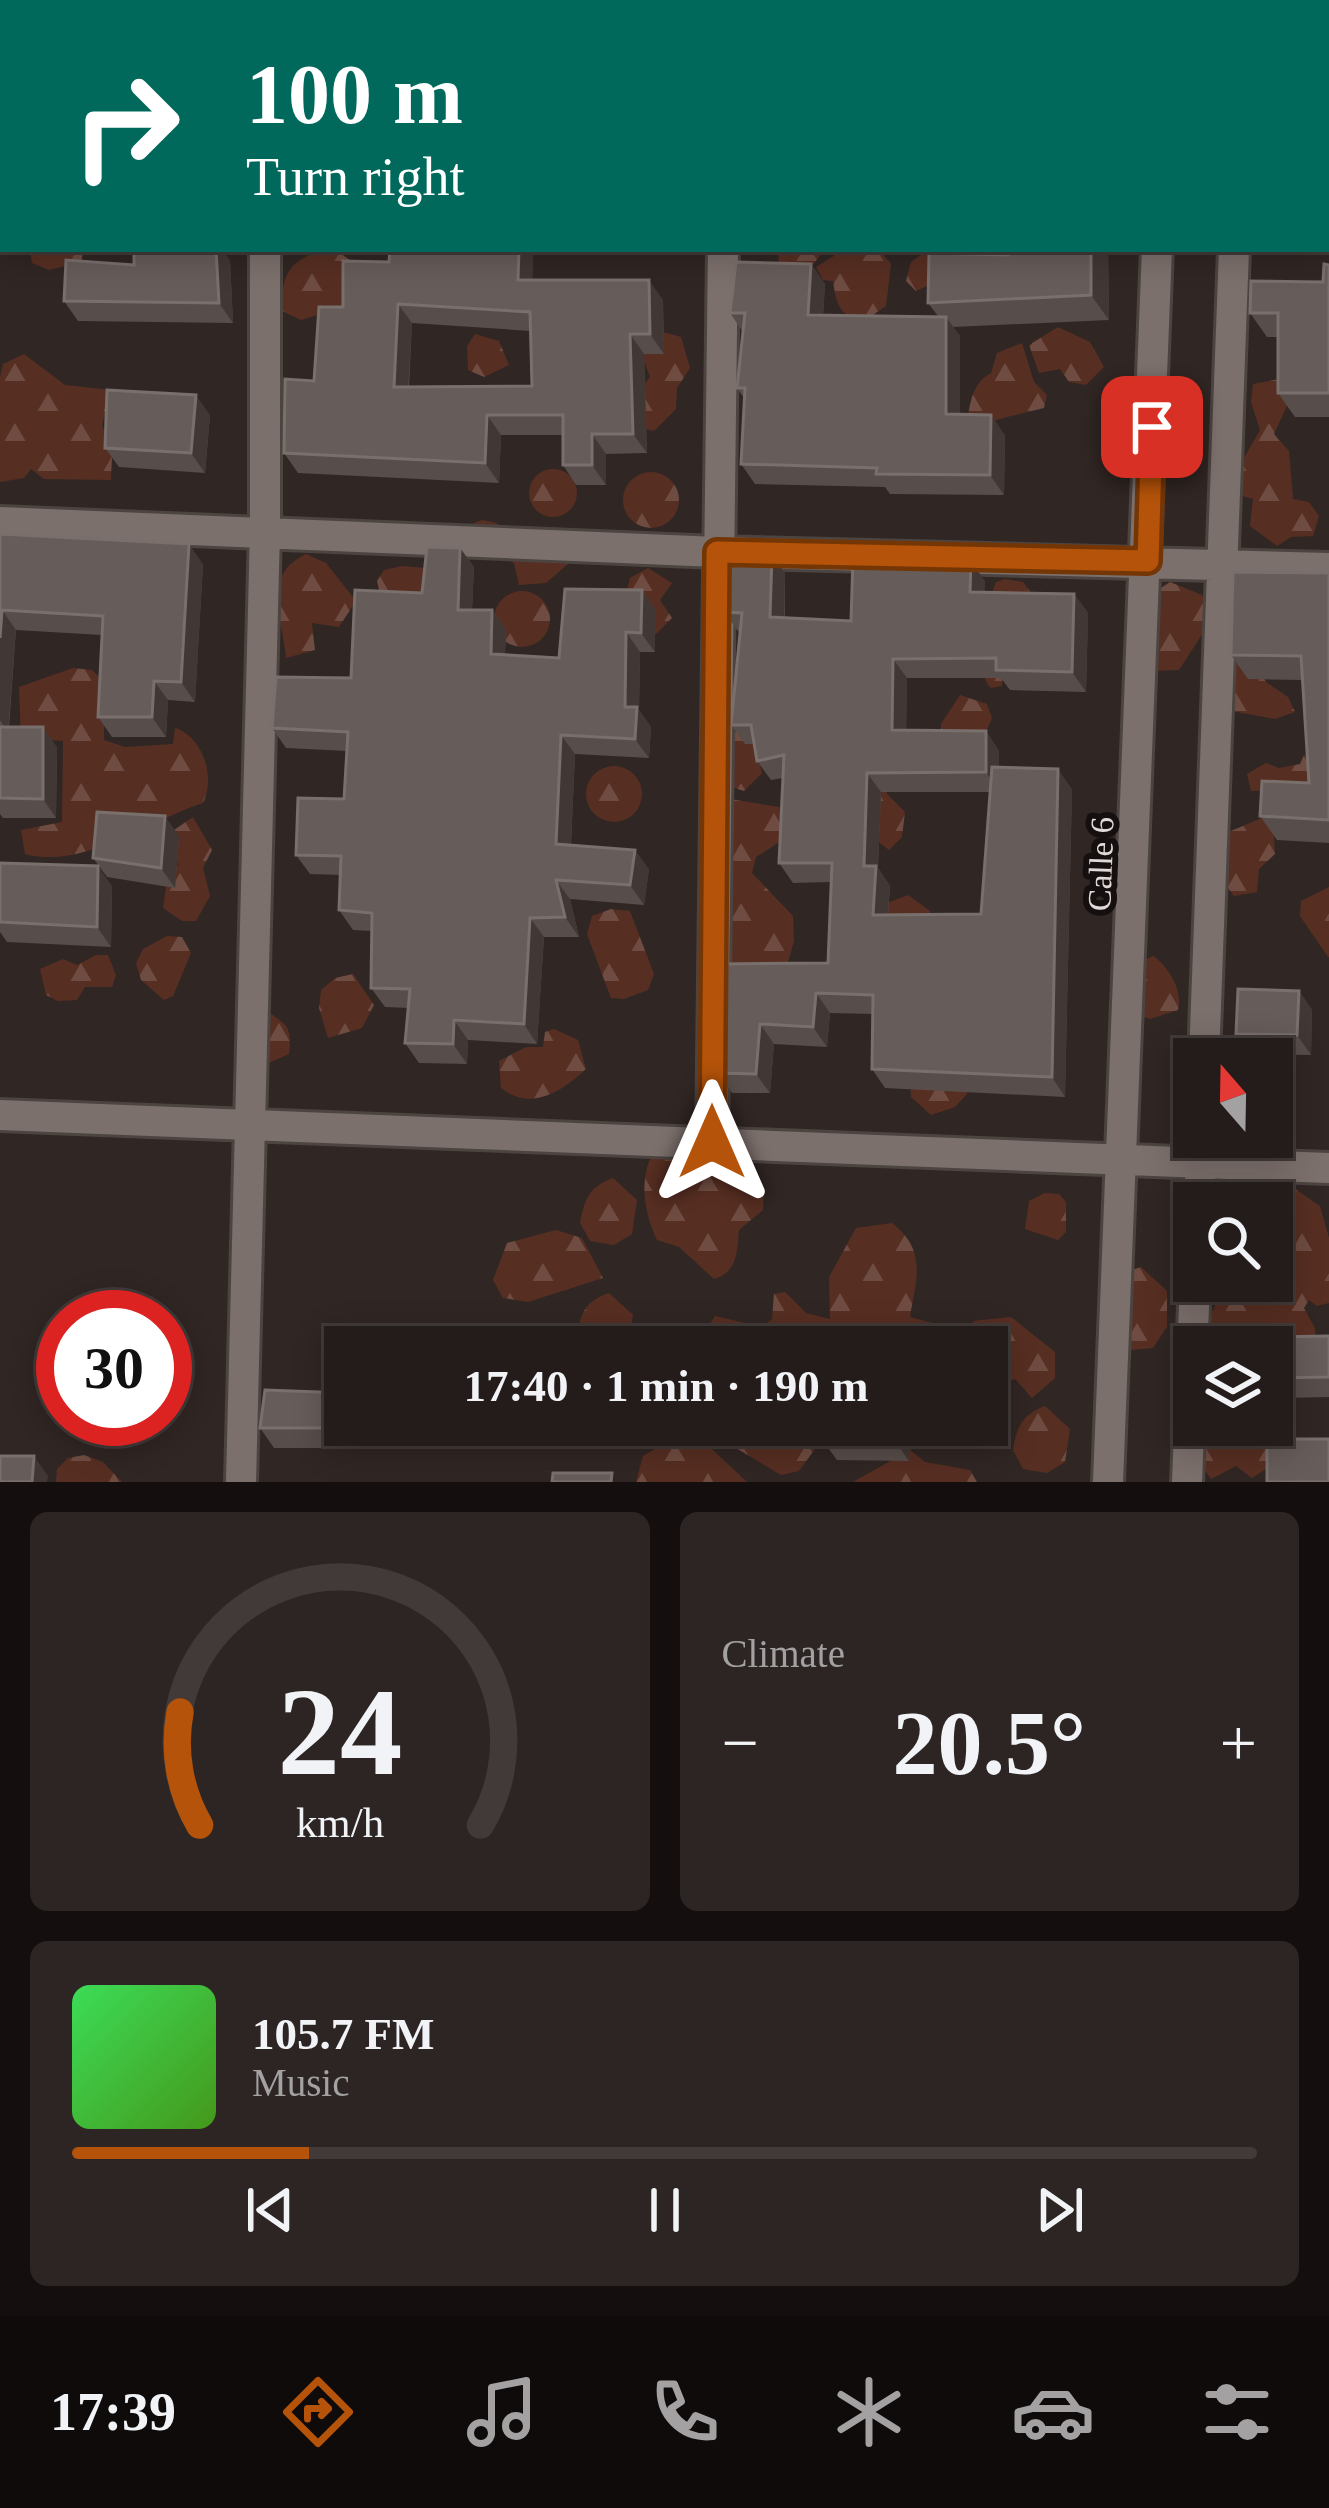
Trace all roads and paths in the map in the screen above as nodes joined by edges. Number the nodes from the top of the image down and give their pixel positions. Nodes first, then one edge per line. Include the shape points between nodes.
1 (892, 0) edge
2 (967, 0) edge
3 (265, 252) edge
4 (722, 252) edge
5 (1157, 252) edge
6 (1234, 252) edge
7 (0, 522) edge
8 (265, 530) junction
9 (717, 552) junction
10 (1148, 561) junction
11 (1222, 564) junction
12 (1329, 568) edge
13 (1205, 1038) edge
14 (0, 1115) edge
15 (253, 1125) junction
16 (712, 1142) junction
17 (1173, 1154) edge
18 (1258, 1158) edge
19 (1125, 1160) junction
20 (1329, 1168) edge
21 (1195, 1302) edge
22 (241, 1482) edge
23 (1108, 1482) edge
24 (1187, 1482) edge

1 - 2 street
3 - 8 street
4 - 9 street
5 - 10 street, Calle 6
6 - 11 street
7 - 8 street
8 - 9 street
8 - 15 street
9 - 10 street
9 - 16 street
10 - 11 street
10 - 19 street, Calle 6
11 - 12 street
11 - 13 street
14 - 15 street
15 - 16 street
15 - 22 street
16 - 19 street
17 - 19 street
18 - 20 street
19 - 23 street, Calle 6
21 - 24 street

